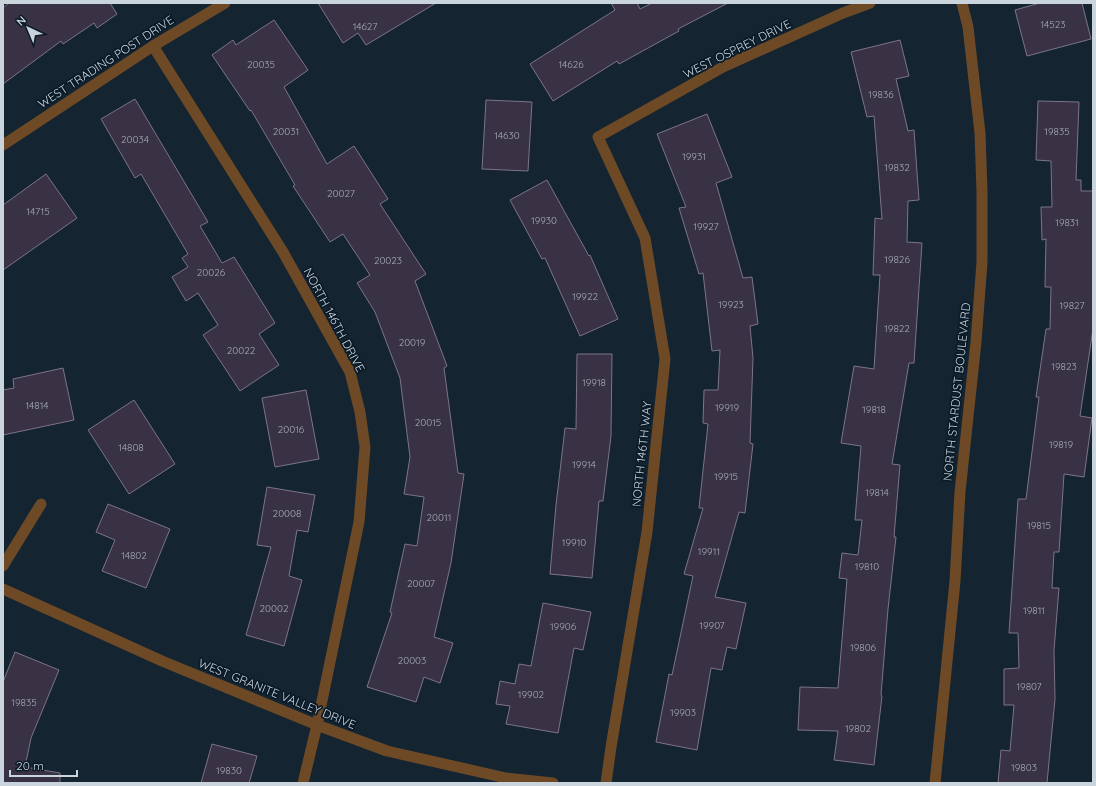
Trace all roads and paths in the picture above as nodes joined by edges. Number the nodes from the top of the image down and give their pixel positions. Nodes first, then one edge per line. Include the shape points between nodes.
1 (225, 3) edge
2 (870, 3) edge
3 (962, 3) edge
4 (153, 46) junction
5 (598, 137) joint
6 (3, 145) edge
7 (41, 504) dead end
8 (3, 566) edge
9 (3, 589) edge
10 (317, 725) junction
11 (302, 783) edge
12 (553, 783) edge
13 (606, 783) edge
14 (935, 783) edge

1 - 4 street, WEST TRADING POST DRIVE
2 - 5 street, WEST OSPREY DRIVE via 723,67
3 - 14 street, NORTH STARDUST BOULEVARD via 968,27 980,133 982,262
4 - 6 street, WEST TRADING POST DRIVE
4 - 10 street, NORTH 146TH DRIVE via 283,252 350,372 354,385 365,447 359,522
5 - 13 street, NORTH 146TH WAY via 646,238 665,359 647,532
7 - 8 street
9 - 10 street, WEST GRANITE VALLEY DRIVE via 162,661
10 - 11 street, NORTH 146TH DRIVE
10 - 12 street, WEST GRANITE VALLEY DRIVE via 387,751 506,778

